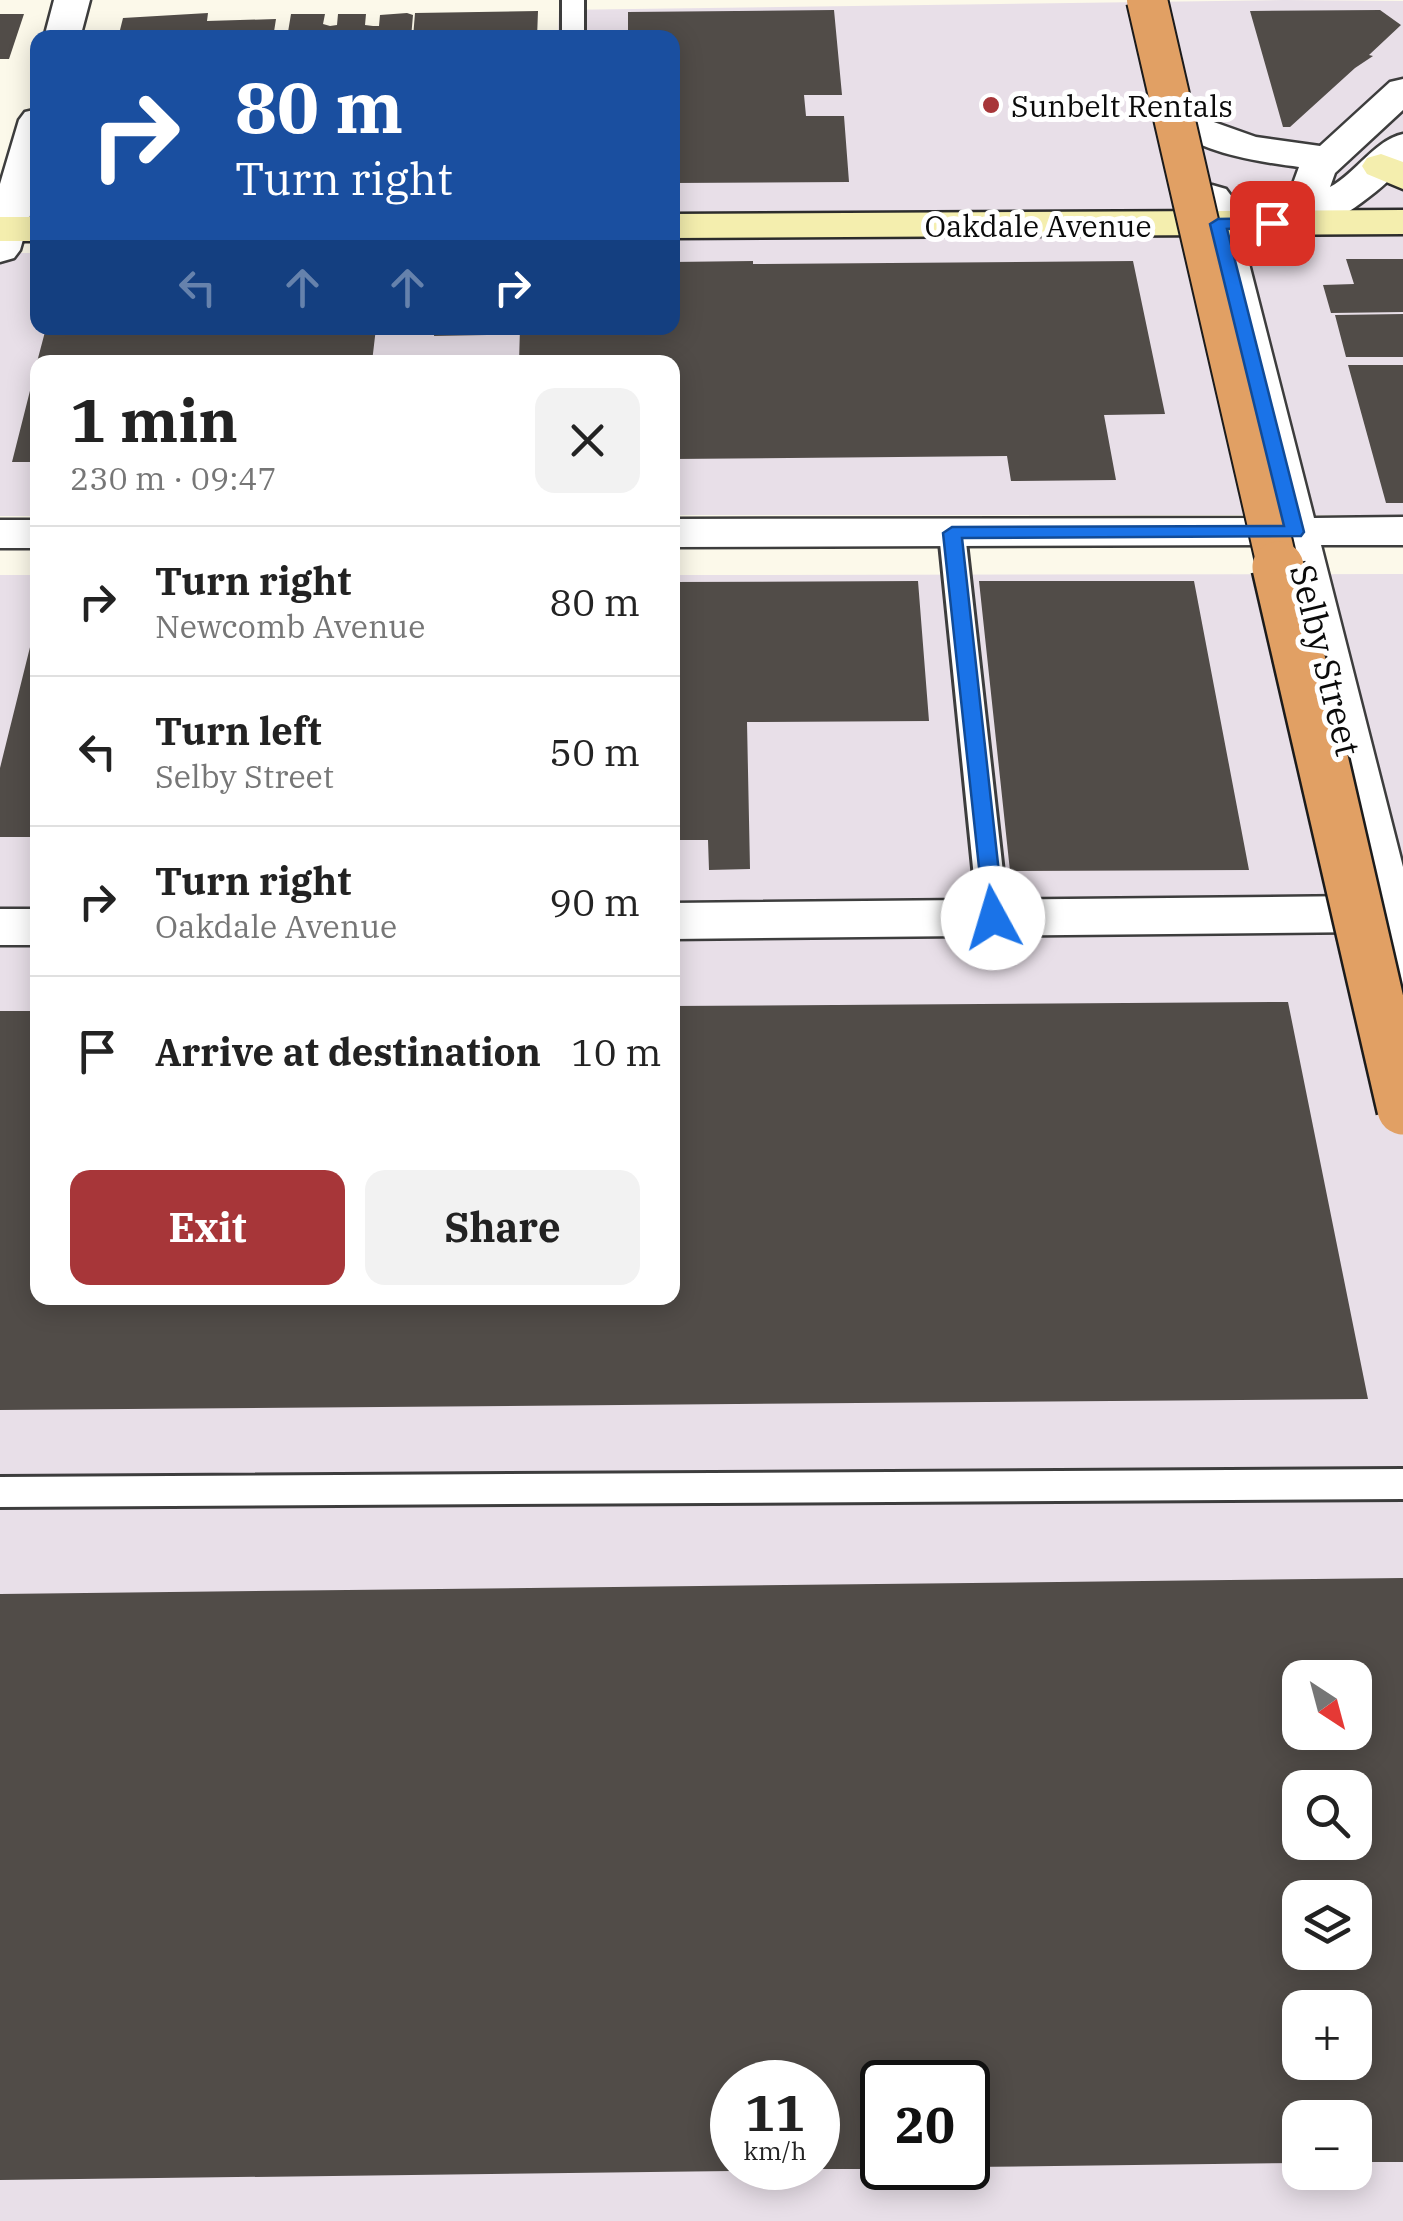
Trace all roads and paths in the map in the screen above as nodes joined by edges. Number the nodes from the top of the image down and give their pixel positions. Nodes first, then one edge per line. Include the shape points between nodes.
1 (72, 0) edge
2 (572, 0) edge
3 (1146, 0) edge
4 (1164, 0) edge
5 (64, 30) edge
6 (573, 30) edge
7 (1403, 90) edge
8 (1194, 126) junction
9 (30, 154) edge
10 (1330, 158) junction
11 (1396, 162) edge
12 (1299, 222) junction
13 (1403, 222) edge
14 (1218, 224) junction
15 (680, 226) edge
16 (11, 234) edge
17 (1403, 531) edge
18 (1294, 532) junction
19 (680, 533) edge
20 (952, 533) junction
21 (0, 534) edge
22 (30, 534) edge
23 (1396, 914) edge
24 (993, 918) junction
25 (680, 921) edge
26 (0, 927) edge
27 (30, 927) edge
28 (1403, 970) edge
29 (1403, 985) edge
30 (1403, 1109) edge
31 (1403, 1484) edge
32 (0, 1492) edge

1 - 5 street
2 - 6 lane
3 - 30 highway, bridge
4 - 8 street, Selby Street
4 - 29 highway
7 - 10 street
8 - 10 street via 1253,150
8 - 14 street, Selby Street
9 - 16 street
10 - 12 street via 1317,170
11 - 12 street
12 - 13 main road, Oakdale Avenue
12 - 14 main road, Oakdale Avenue
14 - 15 main road, Oakdale Avenue
14 - 18 street, Selby Street
17 - 18 street
18 - 20 street
18 - 23 street, Selby Street
19 - 20 street
20 - 24 lane
21 - 22 street
23 - 24 street
23 - 28 street, Selby Street
24 - 25 street
26 - 27 street
31 - 32 lane

